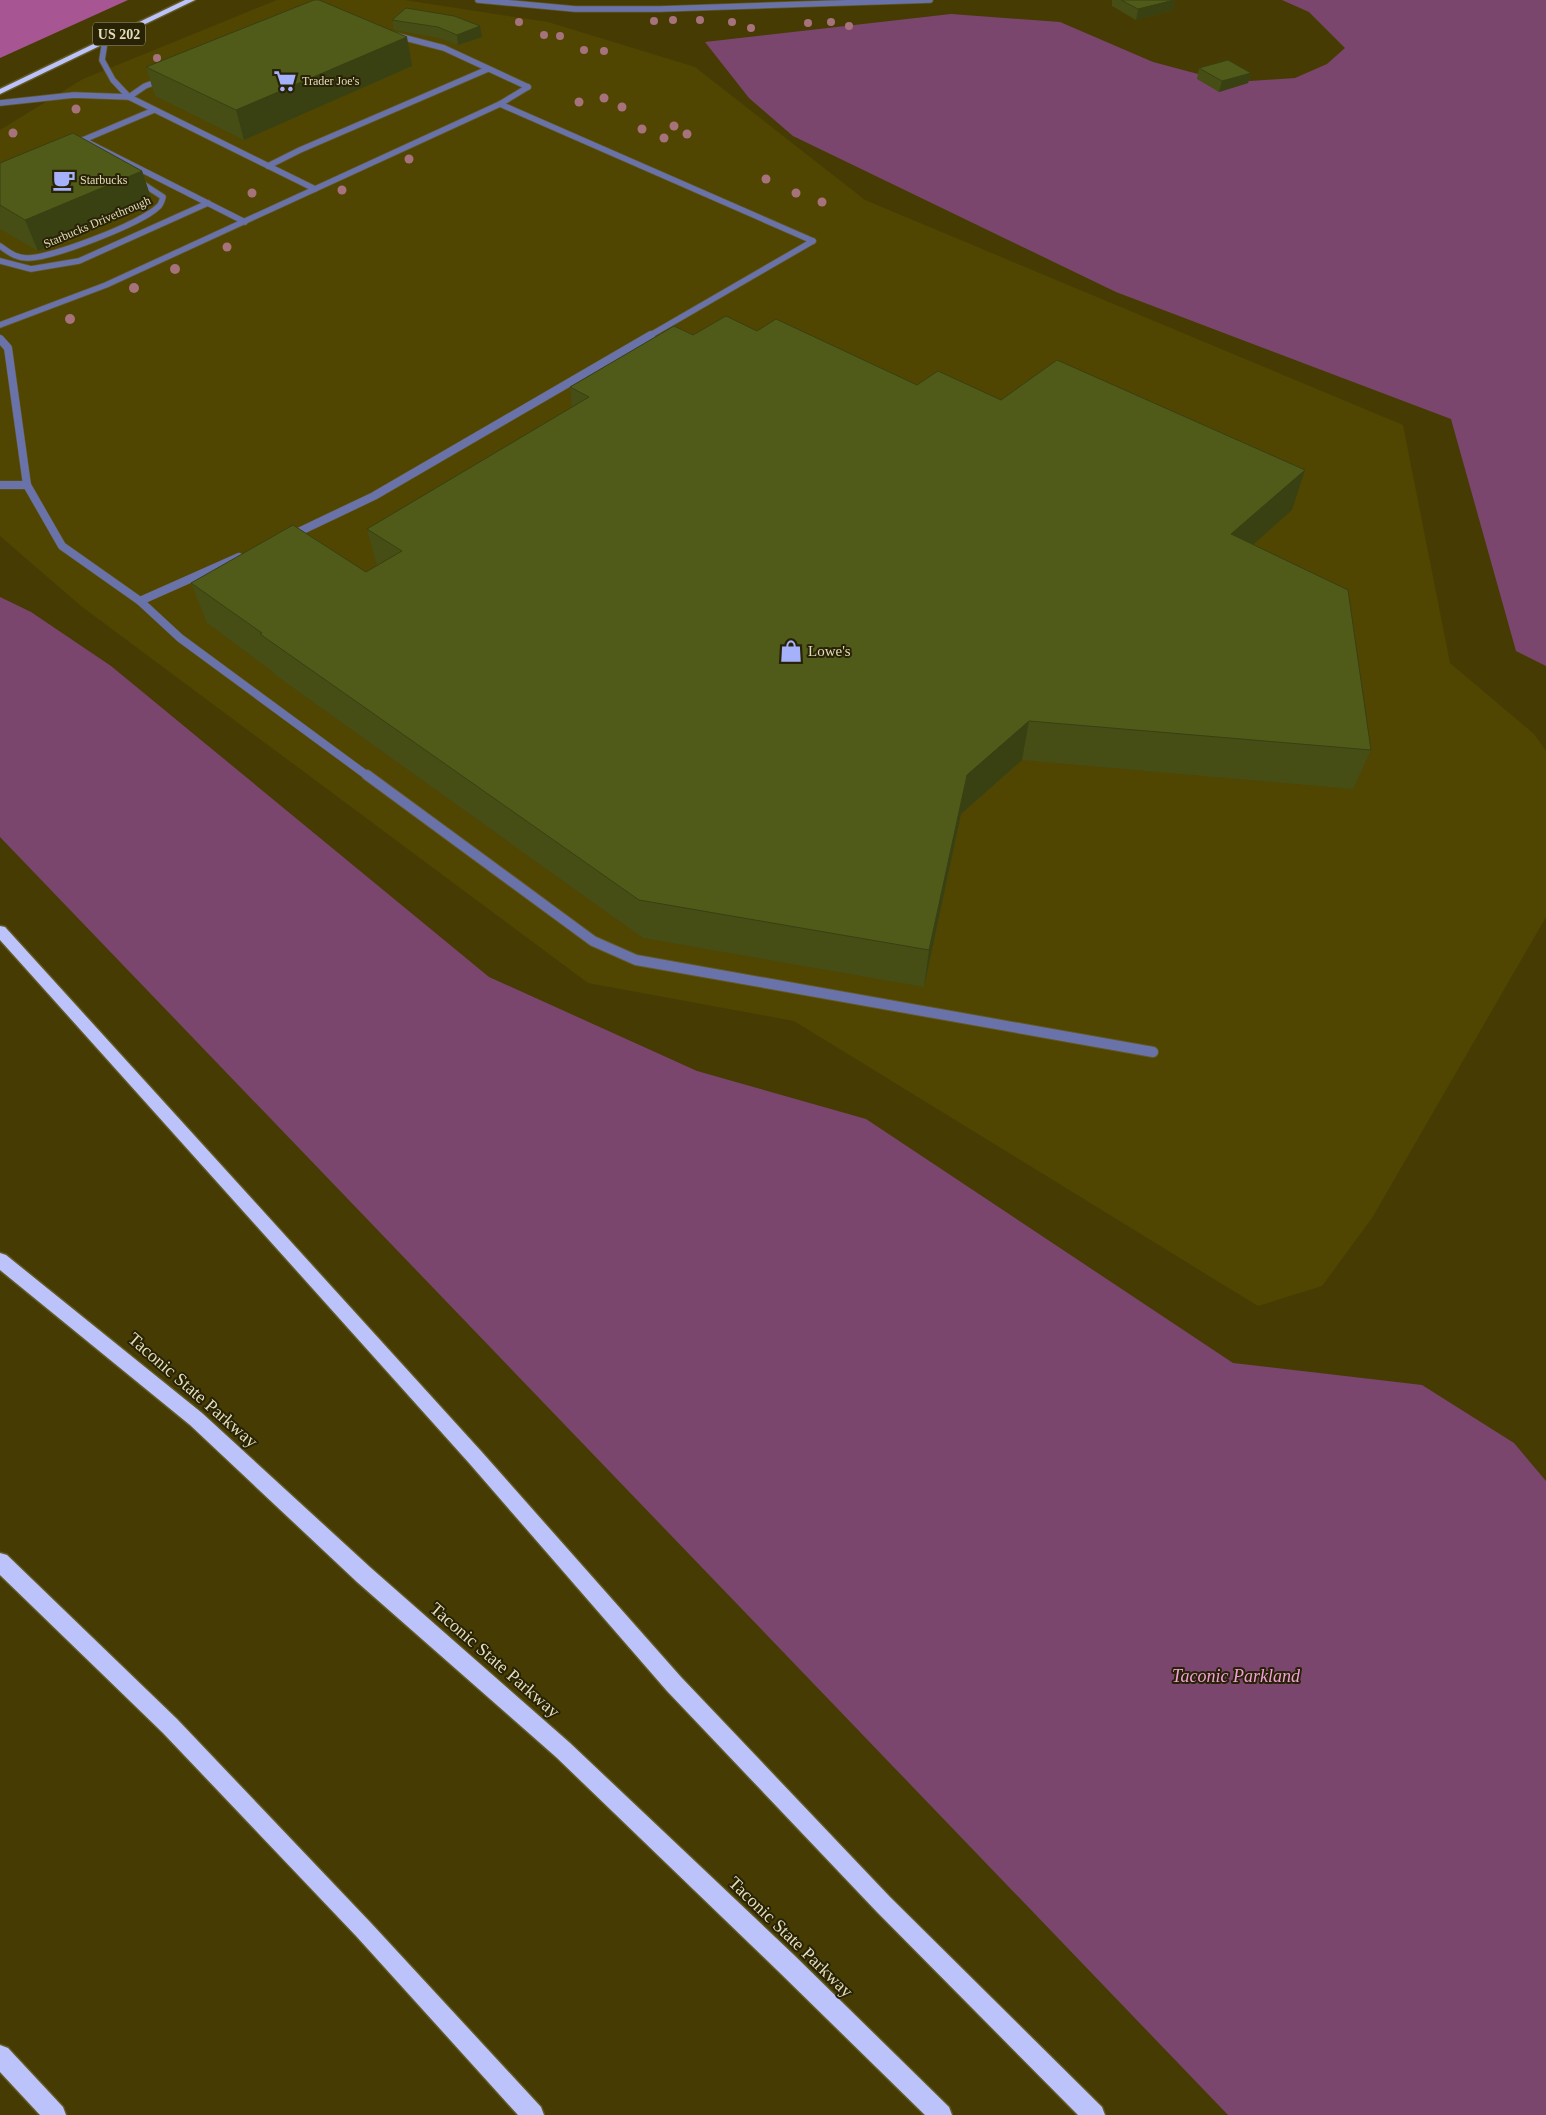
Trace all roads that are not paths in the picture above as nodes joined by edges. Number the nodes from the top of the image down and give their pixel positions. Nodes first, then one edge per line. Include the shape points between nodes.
1 (191, 0) edge
2 (478, 0) edge
3 (930, 0) edge
4 (386, 33) edge
5 (105, 41) junction
6 (488, 69) junction
7 (168, 78) edge
8 (0, 92) edge
9 (129, 97) junction
10 (0, 103) edge
11 (500, 104) junction
12 (154, 110) junction
13 (83, 140) junction
14 (75, 143) edge
15 (120, 157) junction
16 (268, 166) junction
17 (117, 169) edge
18 (132, 178) dead end
19 (315, 189) junction
20 (208, 203) junction
21 (245, 222) junction
22 (0, 246) edge
23 (0, 261) edge
24 (0, 325) edge
25 (0, 339) edge
26 (0, 485) edge
27 (27, 485) junction
28 (286, 537) edge
29 (243, 556) edge
30 (140, 601) junction
31 (0, 931) edge
32 (1153, 1052) dead end
33 (0, 1260) edge
34 (0, 1562) edge
35 (0, 2056) edge
36 (55, 2115) edge
37 (533, 2115) edge
38 (941, 2115) edge
39 (1094, 2115) edge

1 - 5 highway, US 202
2 - 3 street via 575,8 660,9
4 - 6 street via 444,48
5 - 8 highway, US 202
5 - 9 street via 102,60 113,80
6 - 11 street via 528,87
6 - 16 street
7 - 9 street via 145,86
9 - 10 street via 74,96
9 - 12 street
11 - 19 street
11 - 28 street via 813,241 374,496
12 - 13 street
12 - 16 street
13 - 14 street
13 - 15 street
15 - 17 street
15 - 20 street
16 - 19 street
18 - 22 street, Starbucks Drivethrough via 163,196 160,206 148,215 57,254 35,259 16,257
19 - 21 street
20 - 21 street
20 - 23 street via 79,261 31,269
21 - 24 street via 106,285
25 - 27 street via 8,348
26 - 27 street
27 - 30 street via 62,546
29 - 30 street
30 - 32 street via 188,644 581,934 606,948 636,960
31 - 39 highway via 475,1457 674,1684 883,1904
33 - 38 highway, Taconic State Parkway via 196,1419 364,1575 563,1750
34 - 37 highway via 170,1726 364,1930
35 - 36 highway

